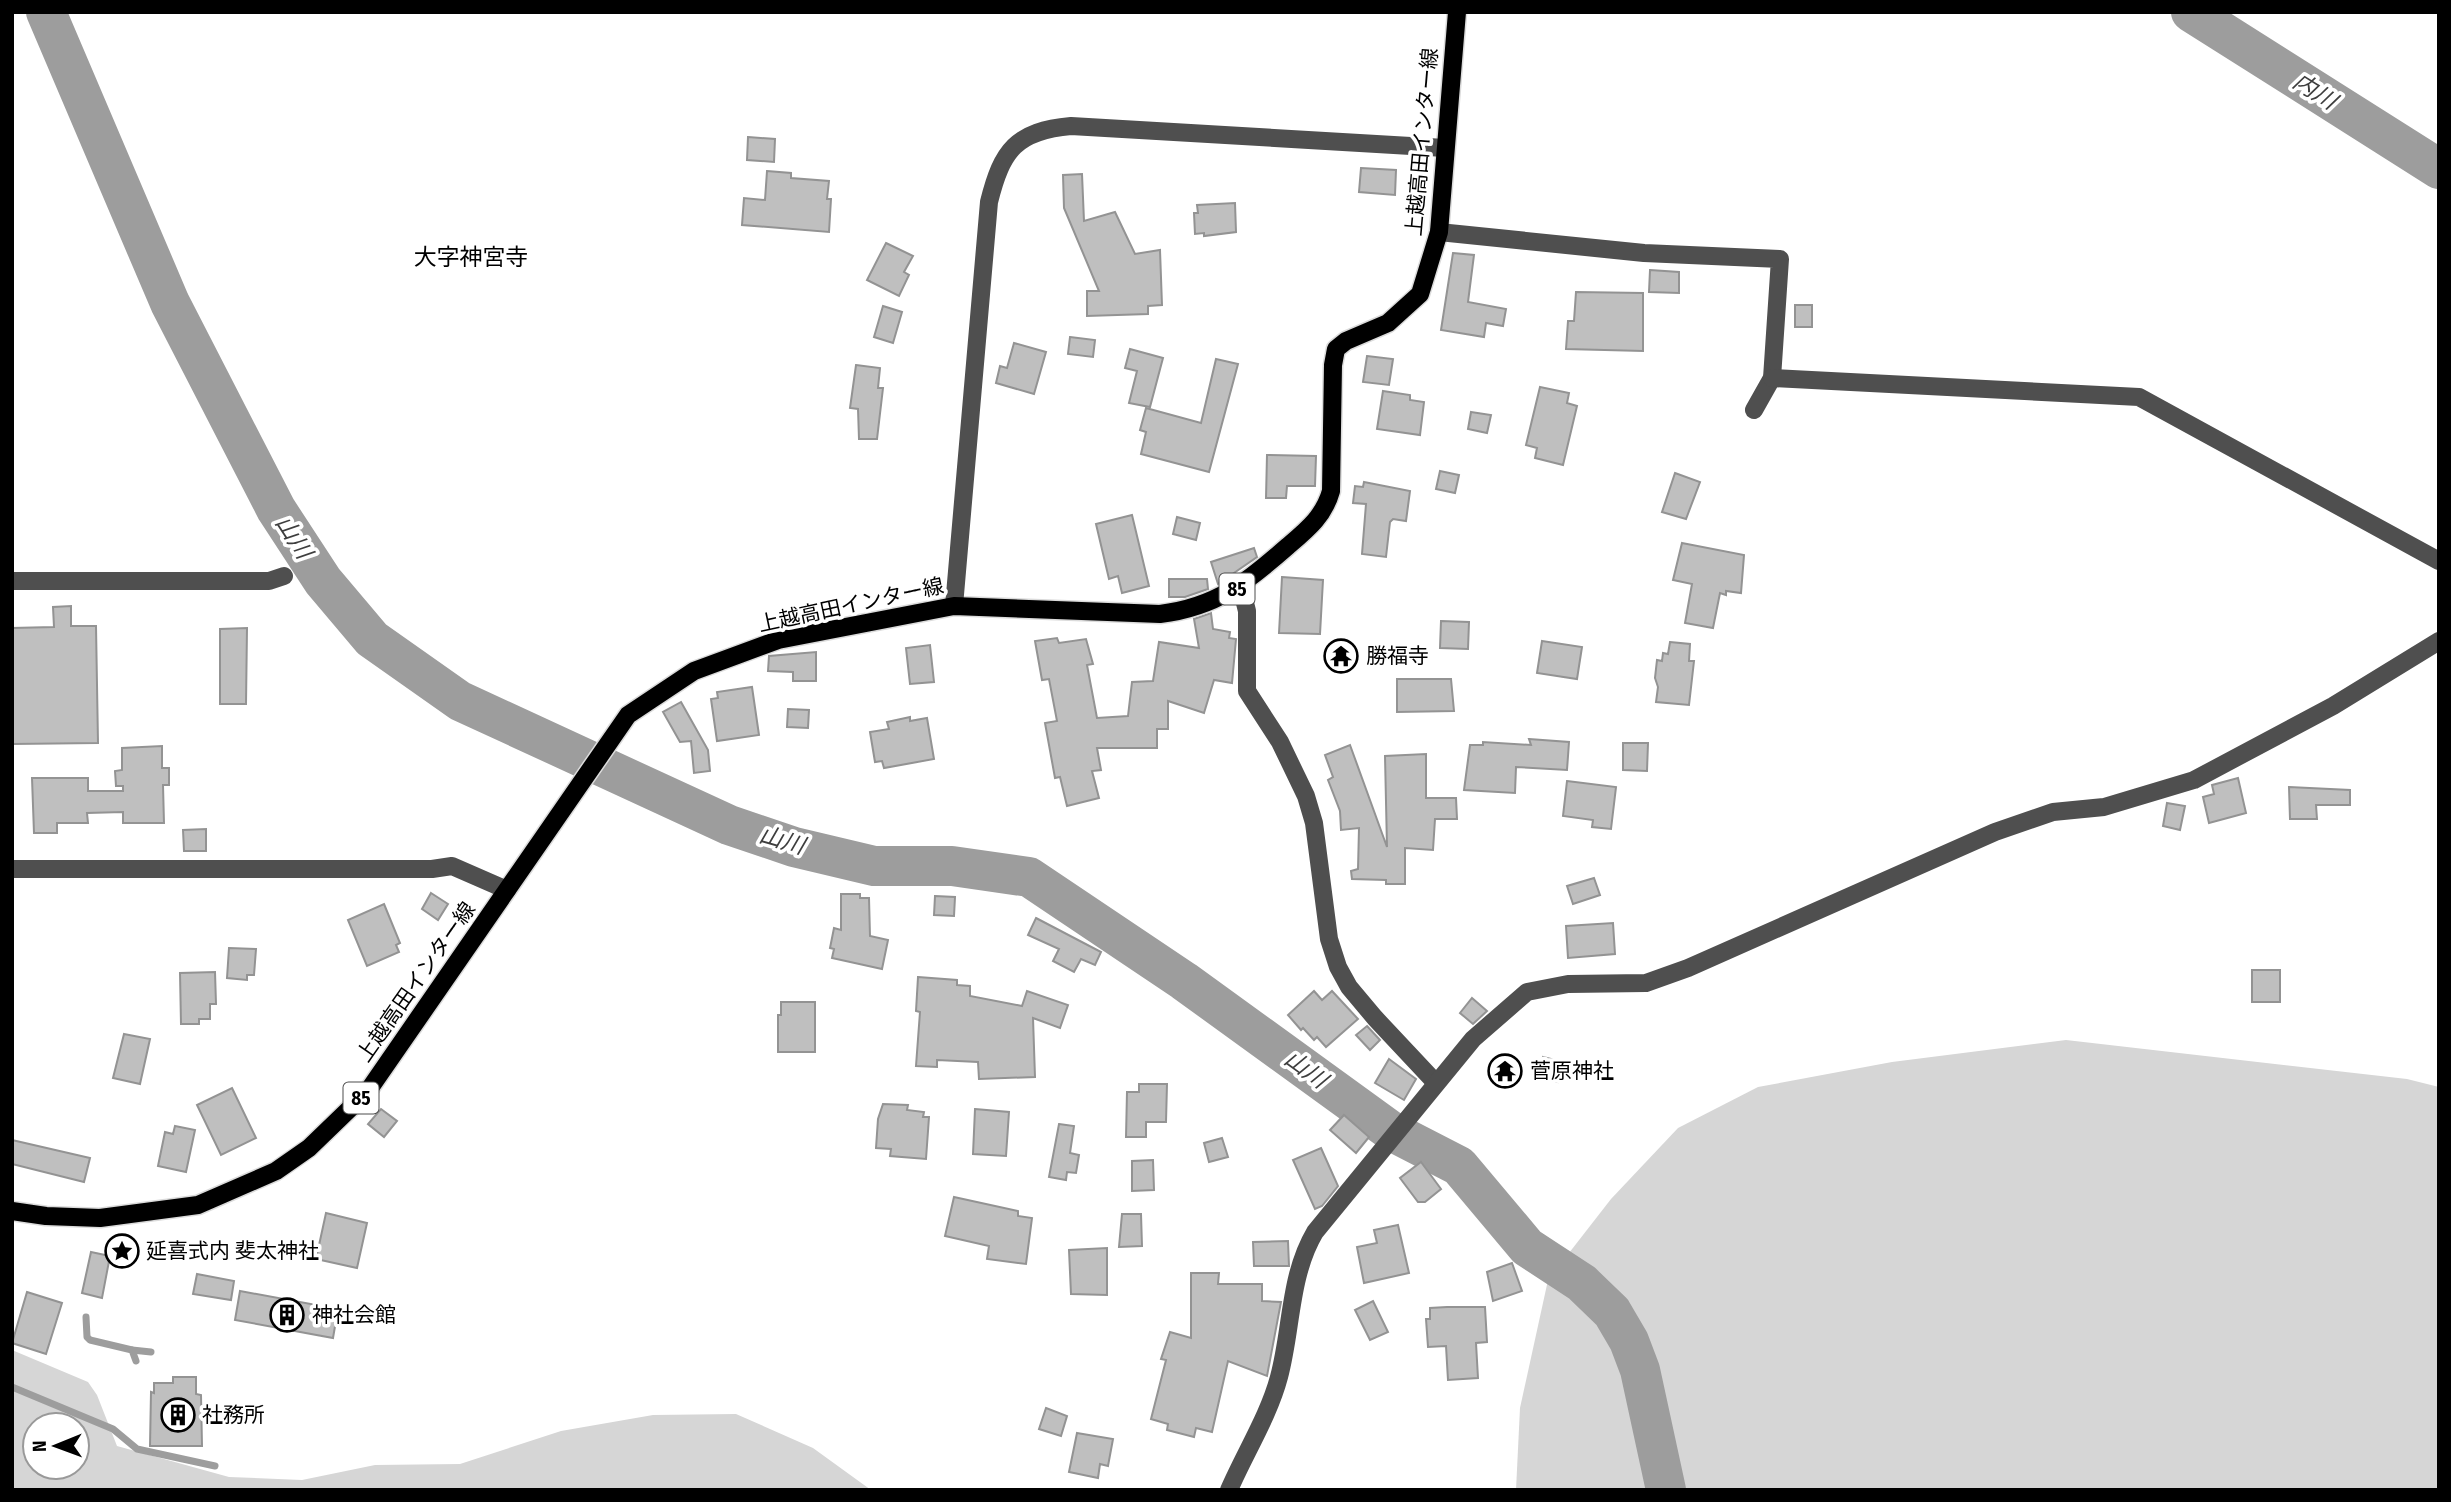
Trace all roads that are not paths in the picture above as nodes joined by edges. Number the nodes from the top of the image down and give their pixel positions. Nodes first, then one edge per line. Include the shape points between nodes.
1 (1457, 12) edge
2 (1445, 148) junction
3 (1439, 232) junction
4 (1772, 378) junction
5 (1754, 410) dead end
6 (2439, 561) edge
7 (284, 576) dead end
8 (12, 581) edge
9 (1241, 587) junction
10 (954, 606) junction
11 (2439, 641) edge
12 (12, 869) edge
13 (508, 890) junction
14 (1435, 1082) junction
15 (12, 1211) edge
16 (1229, 1490) edge

1 - 2 main road, 上越高田インター線 / 85
2 - 3 main road, 上越高田インター線 / 85
2 - 10 street via 1072,126 1041,129 1014,145 998,166 989,202
3 - 4 street via 1644,253 1780,259
3 - 9 main road, 上越高田インター線 / 85 via 1414,301 1388,323 1336,349 1332,482 1326,508
4 - 5 street
4 - 6 street via 2139,397
7 - 8 street via 269,581
9 - 10 main road, 上越高田インター線 / 85 via 1186,611 1160,614
9 - 14 street via 1247,611 1247,691 1280,742 1306,796 1314,823 1328,939 1338,967 1375,1018
10 - 13 main road, 上越高田インター線 / 85 via 778,640 694,671 628,715
11 - 14 street via 2333,706 2194,780 2104,807 2053,812 1995,832 1646,983 1568,984 1527,992 1473,1039
12 - 13 street via 452,866
13 - 15 main road, 上越高田インター線 / 85 via 368,1091 309,1149 276,1171 198,1205 141,1214 100,1218
14 - 16 street via 1304,1251 1278,1381

